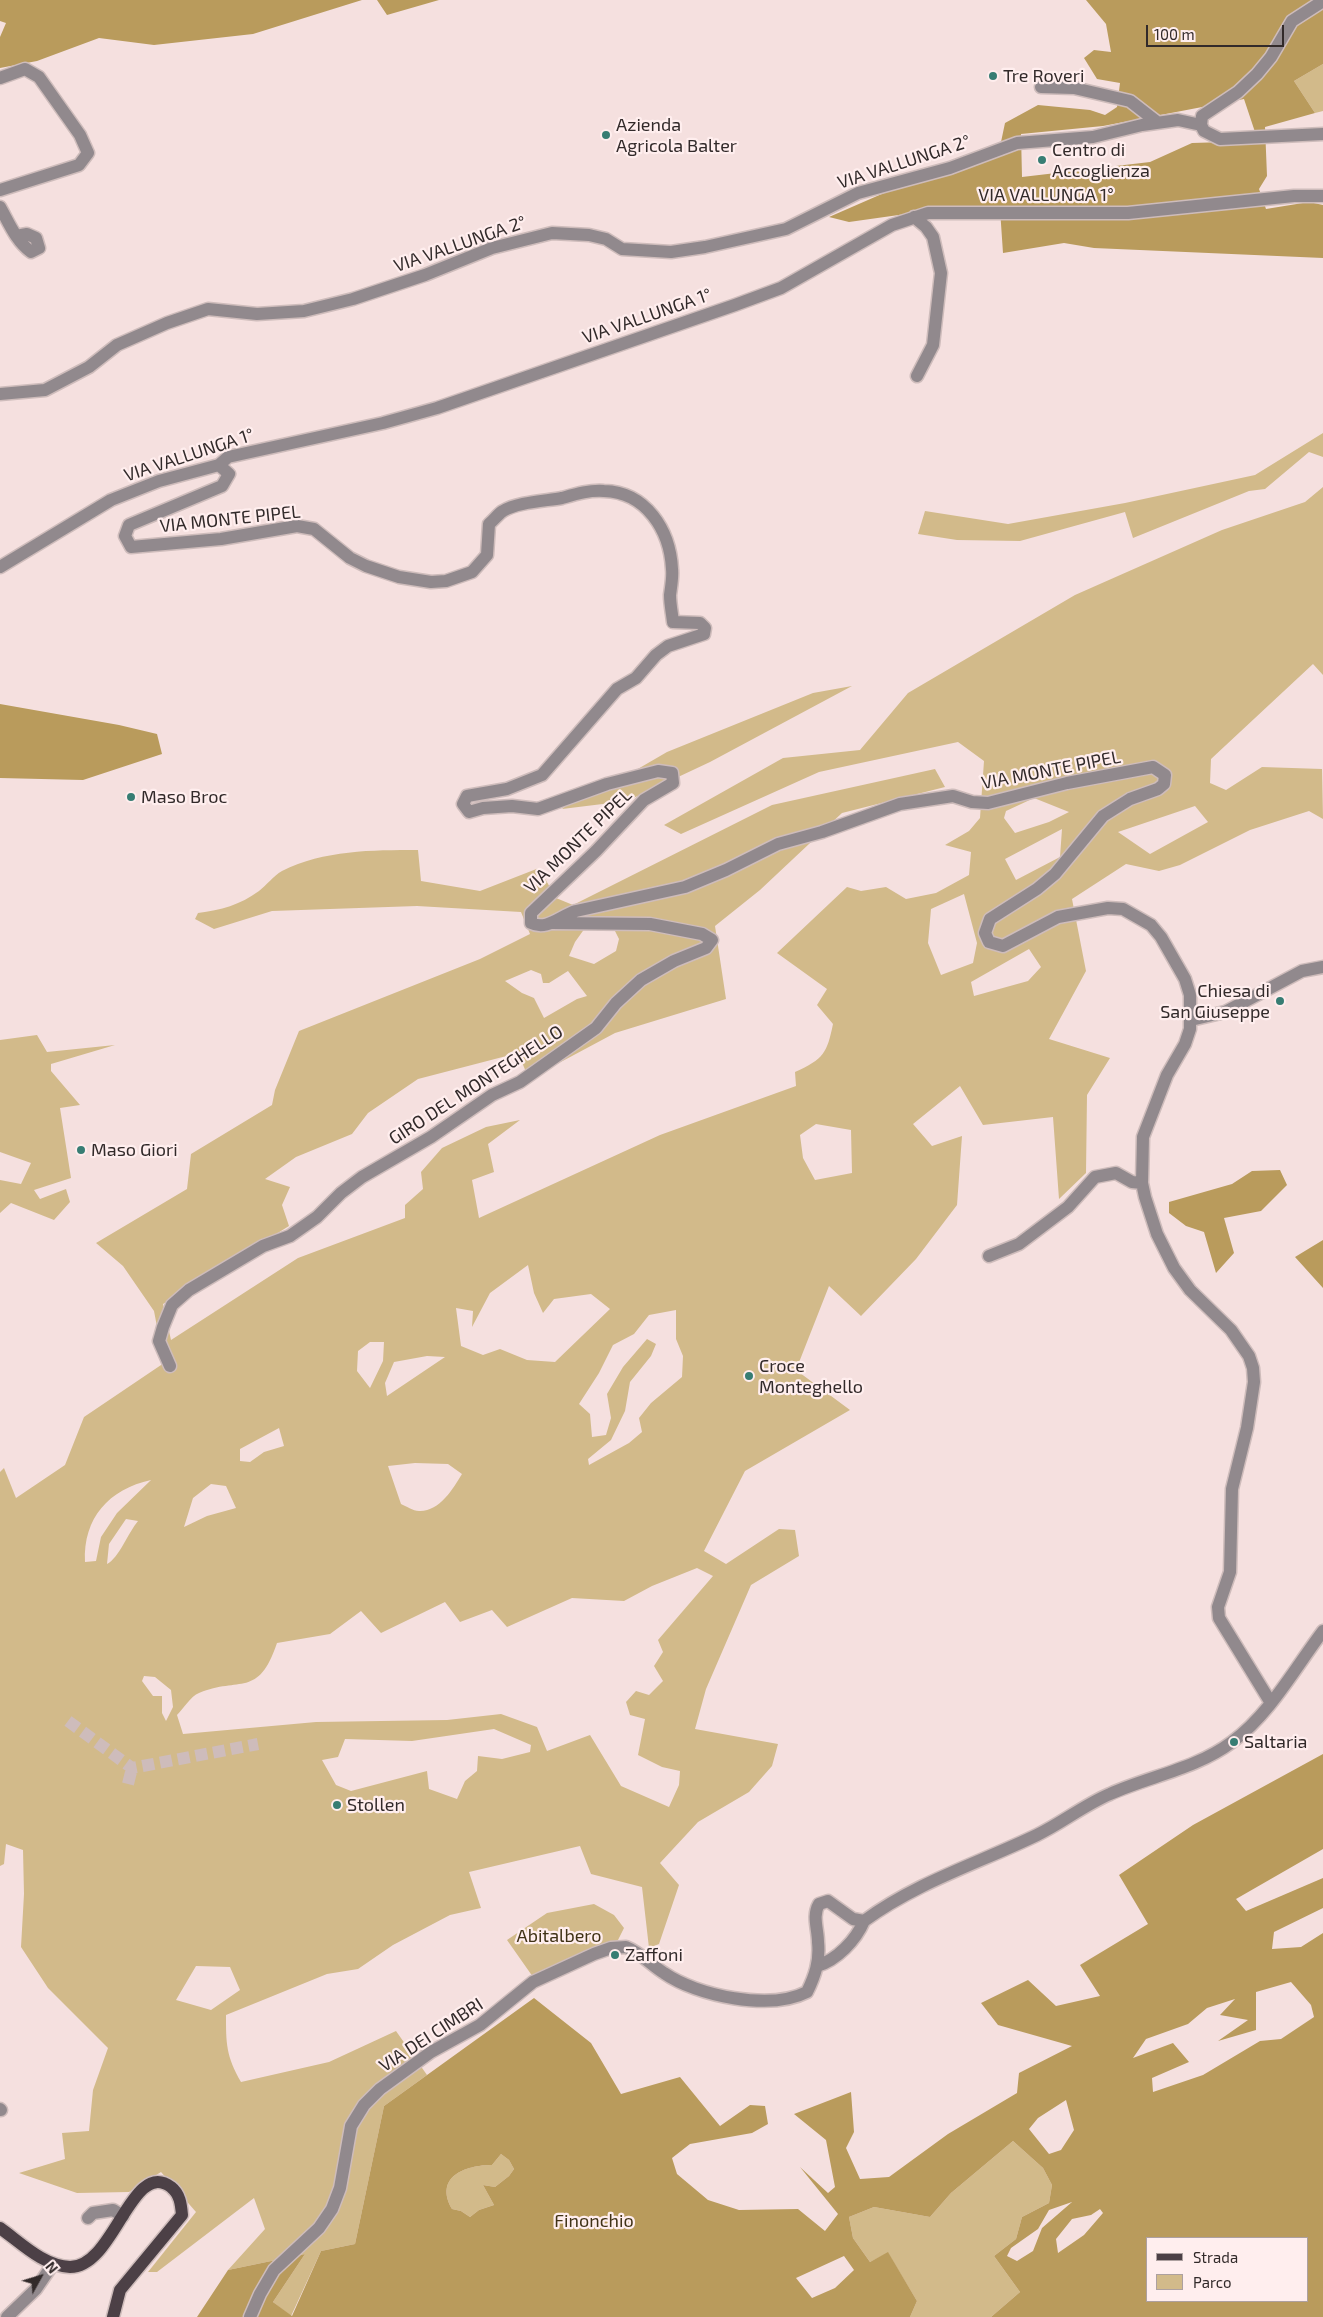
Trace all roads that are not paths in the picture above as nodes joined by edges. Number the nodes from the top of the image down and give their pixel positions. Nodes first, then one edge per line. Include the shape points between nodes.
1 (1323, 1) edge
2 (0, 78) edge
3 (1041, 87) dead end
4 (1157, 122) junction
5 (1201, 125) junction
6 (1323, 134) edge
7 (0, 190) edge
8 (1323, 196) edge
9 (0, 208) edge
10 (914, 217) junction
11 (16, 236) dead end
12 (917, 376) dead end
13 (0, 394) edge
14 (219, 465) junction
15 (0, 567) edge
16 (552, 923) junction
17 (1323, 968) edge
18 (1191, 1020) junction
19 (1142, 1183) junction
20 (989, 1256) dead end
21 (170, 1366) dead end
22 (1323, 1631) edge
23 (1276, 1701) junction
24 (864, 1921) junction
25 (817, 1966) junction
26 (123, 2216) junction
27 (88, 2218) dead end
28 (0, 2228) edge
29 (53, 2264) junction
30 (8, 2317) edge
31 (113, 2317) edge
32 (250, 2317) edge

1 - 5 street via 1292,21 1257,74 1238,92 1202,116
2 - 7 street via 25,69 39,77 80,135 88,153 79,165
3 - 4 street via 1074,88 1130,101
4 - 5 street, VIA VALLUNGA 2° via 1178,120
4 - 13 street, VIA VALLUNGA 2° via 1093,137 1017,143 950,168 858,194 786,229 714,246 671,252 622,249 606,239 552,232 492,248 353,299 304,310 257,314 208,309 117,345 89,367 45,390
5 - 6 street via 1204,131 1220,139
8 - 10 street, VIA VALLUNGA 1° via 1294,196 1128,213 964,212 928,213
9 - 11 street
10 - 12 street via 933,237 941,273 933,345
10 - 14 street, VIA VALLUNGA 1° via 892,225 781,288 437,408 228,457
14 - 15 street, VIA VALLUNGA 1° via 159,481 111,500
14 - 16 street, VIA MONTE PIPEL via 229,474 222,486 129,525 125,536 131,547 221,539 298,526 314,529 350,558 366,566 399,577 431,582 446,581 472,572 487,555 489,524 515,505 605,491 635,499 657,518 667,543 672,569 670,598 673,622 700,624 705,628 704,634 668,646 656,655 636,678 606,701 542,775 507,789 467,796 463,804 470,812 512,806 538,809 607,784 658,771 672,773 673,783 644,800 530,913 531,924 539,927
16 - 18 street, VIA MONTE PIPEL via 576,911 685,887 778,844 900,804 953,796 988,803 1153,767 1165,776 1164,784 1130,799 1103,816 1055,874 1037,890 990,919 985,932 990,942 1004,946 1058,917 1085,911 1123,909 1151,926 1166,942 1185,979 1190,995
16 - 21 street, GIRO DEL MONTEGHELLO via 650,924 702,934 712,940 706,948 641,980 616,1003 596,1028 520,1082 492,1095 432,1137 362,1177 290,1236 264,1246 189,1290 172,1305 159,1341
17 - 18 street via 1302,972 1225,1012
18 - 19 street via 1185,1044 1167,1075 1143,1137
19 - 20 street via 1132,1182 1116,1173 1094,1177 1062,1212 1018,1244
19 - 23 street via 1157,1234 1174,1268 1190,1290 1242,1344 1253,1368 1247,1428 1232,1490 1230,1572 1218,1607 1220,1618
22 - 23 street
23 - 24 street via 1225,1746 1183,1767 1110,1794 1039,1834 950,1872 889,1903
24 - 25 street via 853,1939 831,1962
24 - 25 street via 854,1919 828,1901 819,1904 815,1911 819,1944
25 - 32 street, VIA DEI CIMBRI via 807,1992 795,1998 760,2001 731,2000 664,1974 626,1947 611,1948 540,1978 480,2025 431,2052 380,2089 364,2105 352,2126 340,2188 332,2209 318,2228 274,2270
26 - 27 street via 113,2210 93,2213
26 - 29 main road via 92,2258 70,2267
26 - 31 main road via 149,2183 167,2185 181,2201 182,2214 120,2290
28 - 29 main road
29 - 30 street via 36,2289

